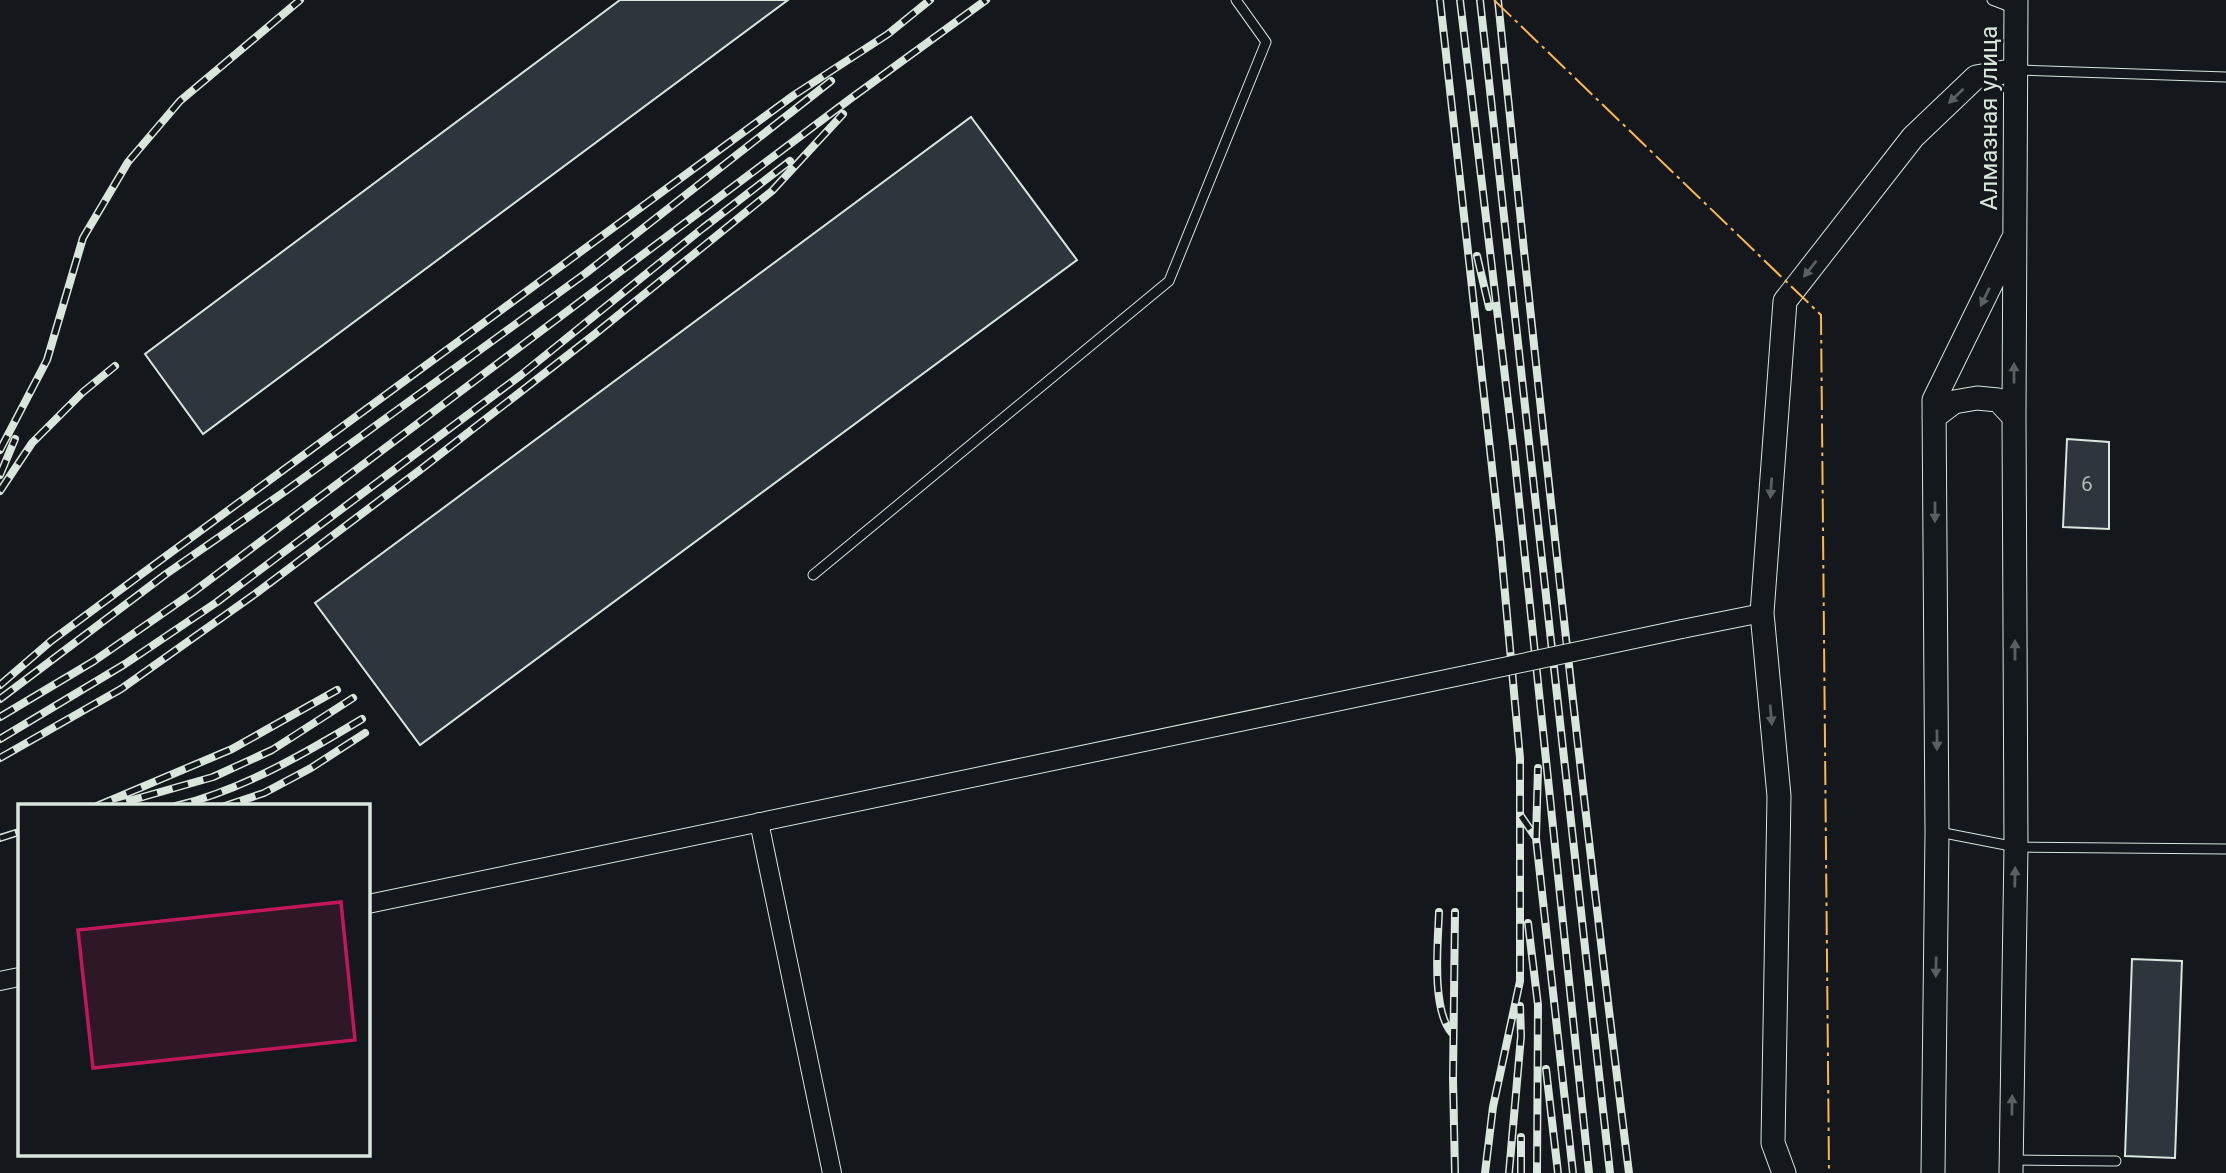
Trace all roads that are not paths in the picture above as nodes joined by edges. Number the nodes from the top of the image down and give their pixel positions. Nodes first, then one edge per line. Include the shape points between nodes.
1 (1236, 0) edge
2 (1992, 0) edge
3 (2016, 4) edge
4 (2016, 69) junction
5 (2226, 77) edge
6 (2015, 236) junction
7 (1934, 417) junction
8 (2014, 417) junction
9 (813, 575) dead end
10 (1762, 613) junction
11 (759, 822) junction
12 (1937, 832) junction
13 (2016, 847) junction
14 (2226, 849) edge
15 (369, 904) edge
16 (18, 977) edge
17 (0, 981) edge
18 (2116, 1161) dead end
19 (2011, 1167) edge
20 (832, 1173) edge
21 (1784, 1173) edge
22 (1933, 1173) edge

1 - 9 lane via 1266,42 1169,281
2 - 3 lane
3 - 4 street, Алмазная улица
4 - 5 lane
4 - 6 street, Алмазная улица
4 -> 10 street via 1976,77 1913,137 1785,301
6 -> 7 street via 1934,400
8 -> 6 street, Алмазная улица
7 - 8 street via 1954,402 1977,398 1998,400
7 -> 12 street
13 -> 8 street, Алмазная улица
10 - 11 street, bridge
10 -> 21 street via 1779,796 1773,1143
11 - 15 street
11 - 20 street
12 - 13 lane
12 -> 22 street
13 - 14 lane
19 -> 13 street, Алмазная улица
16 - 17 street
18 - 19 lane

